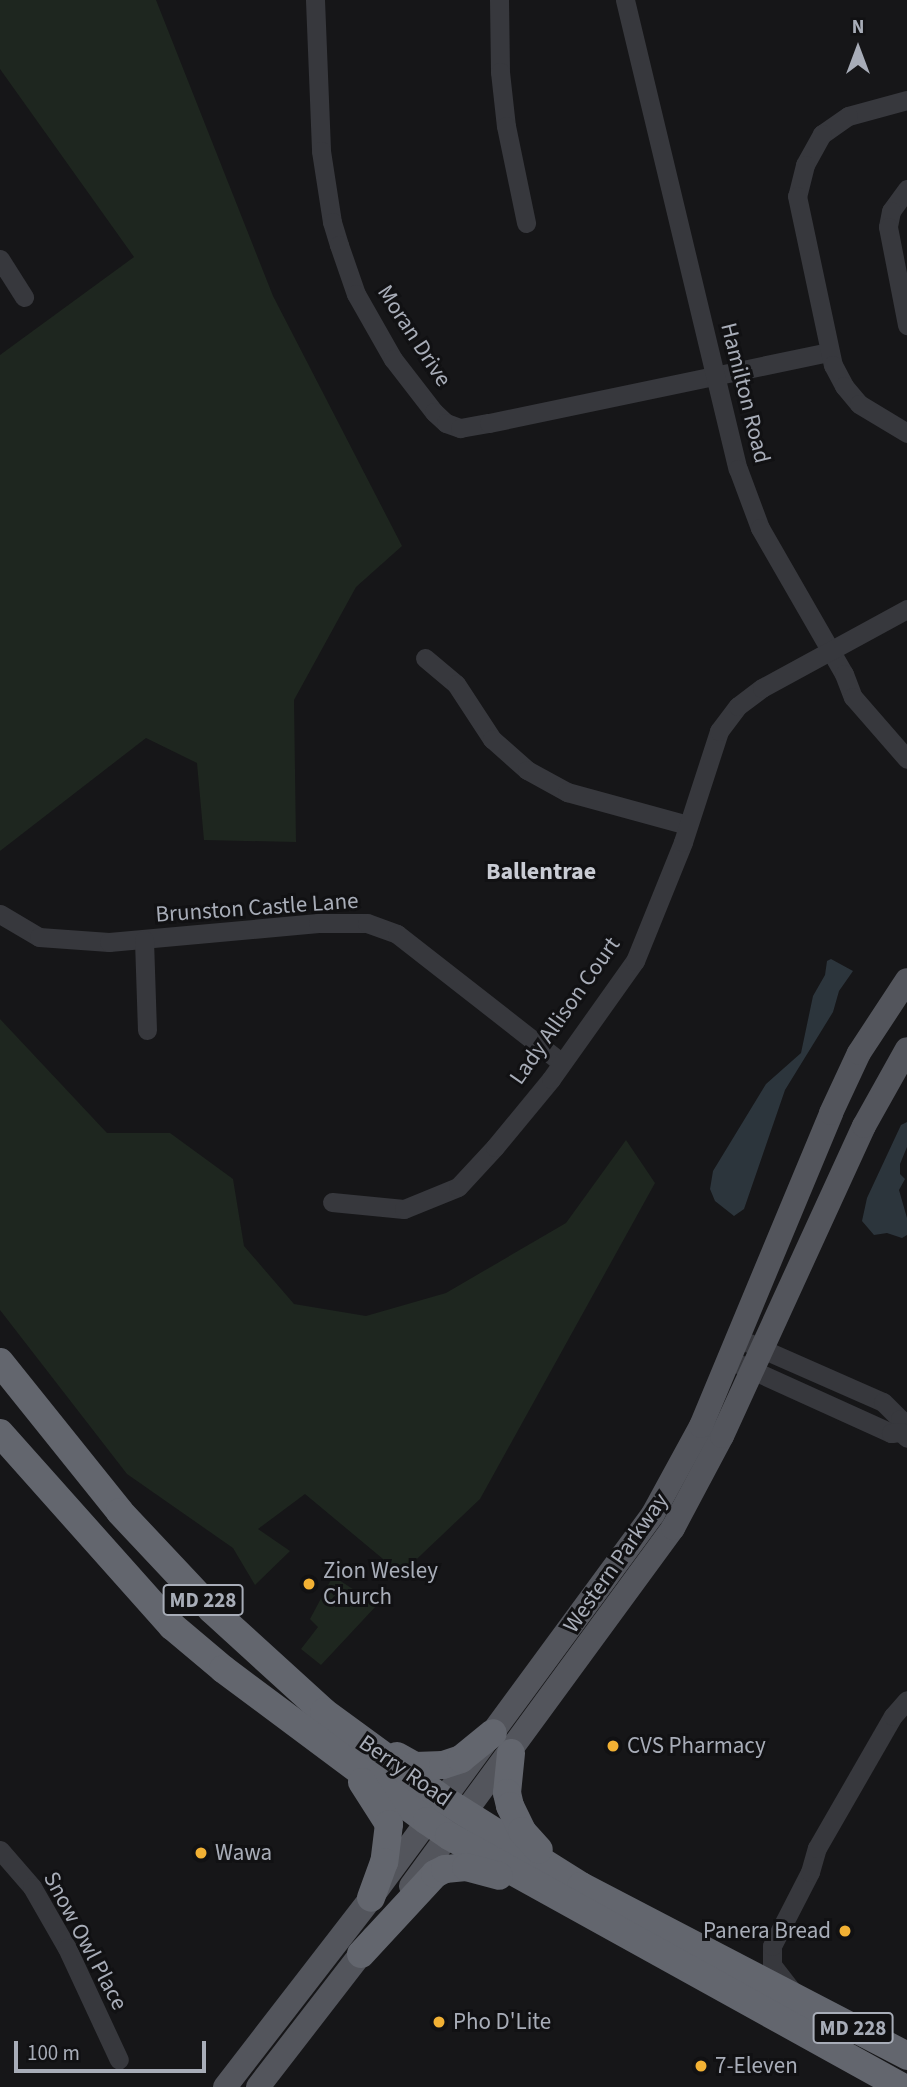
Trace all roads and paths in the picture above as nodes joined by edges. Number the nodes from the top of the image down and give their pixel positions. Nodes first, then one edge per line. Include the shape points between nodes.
1 (315, 0) edge
2 (499, 0) edge
3 (625, 0) edge
4 (907, 100) edge
5 (907, 189) edge
6 (526, 223) dead end
7 (0, 259) edge
8 (24, 298) dead end
9 (907, 325) edge
10 (829, 352) junction
11 (716, 377) junction
12 (907, 433) edge
13 (907, 609) edge
14 (830, 650) junction
15 (425, 658) dead end
16 (907, 759) edge
17 (688, 825) junction
18 (0, 914) edge
19 (144, 940) junction
20 (907, 980) edge
21 (147, 1030) dead end
22 (907, 1049) edge
23 (562, 1063) junction
24 (332, 1202) dead end
25 (733, 1349) junction
26 (757, 1359) junction
27 (0, 1362) edge
28 (0, 1433) edge
29 (904, 1435) edge
30 (907, 1700) edge
31 (348, 1731) junction
32 (502, 1743) junction
33 (348, 1763) junction
34 (446, 1817) junction
35 (0, 1850) edge
36 (559, 1885) junction
37 (370, 1898) junction
38 (361, 1954) junction
39 (799, 2000) junction
40 (907, 2056) edge
41 (119, 2060) dead end
42 (225, 2087) edge
43 (258, 2087) edge
44 (902, 2087) edge

1 - 11 street, Moran Drive via 321,151 332,222 356,294 393,359 434,412 460,428
2 - 6 street via 506,126
3 - 11 street, Hamilton Road
4 - 10 street via 863,110 835,124 813,148 800,179 797,196
5 - 9 street via 891,211 888,227
7 - 8 street
10 - 11 street, Moran Drive
10 - 12 street via 844,386 859,404
11 - 14 street, Hamilton Road via 738,469 760,528
13 - 14 street, Lady Allison Court
14 - 16 street, Hamilton Road via 853,697
14 - 17 street, Lady Allison Court via 738,706 719,731
15 - 17 street via 456,684 492,739 527,770 567,792
17 - 23 street, Lady Allison Court via 635,961
18 - 19 street, Brunston Castle Lane via 39,937
19 - 21 street
19 - 23 street, Brunston Castle Lane via 318,923 367,923 397,934
20 - 25 main road, Western Parkway via 844,1084
22 - 26 main road, Western Parkway via 864,1126
23 - 24 street, Lady Allison Court via 458,1187 404,1209
25 - 26 street
25 - 32 main road, Western Parkway via 690,1448 653,1514
26 - 29 street via 891,1433
26 - 32 main road, Western Parkway via 673,1528
27 - 31 highway, Berry Road / MD 228 via 120,1512 266,1662
28 - 33 highway, Berry Road / MD 228 via 172,1626
30 - 39 street via 893,1716 817,1849 772,1946 772,1965
31 - 32 highway via 415,1766 461,1759
31 - 34 highway, Berry Road / MD 228
32 - 34 main road, Western Parkway
32 - 36 highway via 507,1793 515,1819
33 - 34 highway, Berry Road / MD 228
33 - 37 highway via 389,1824 384,1861
34 - 36 highway, Berry Road / MD 228
34 - 37 main road, Western Parkway
34 - 38 main road, Western Parkway
35 - 41 street, Snow Owl Place via 32,1887 61,1938
36 - 38 highway via 479,1868 445,1869 424,1883
36 - 39 highway, Berry Road / MD 228
36 - 44 highway, Berry Road / MD 228
37 - 42 main road, Western Parkway
38 - 43 main road, Western Parkway
39 - 40 highway, Berry Road / MD 228

